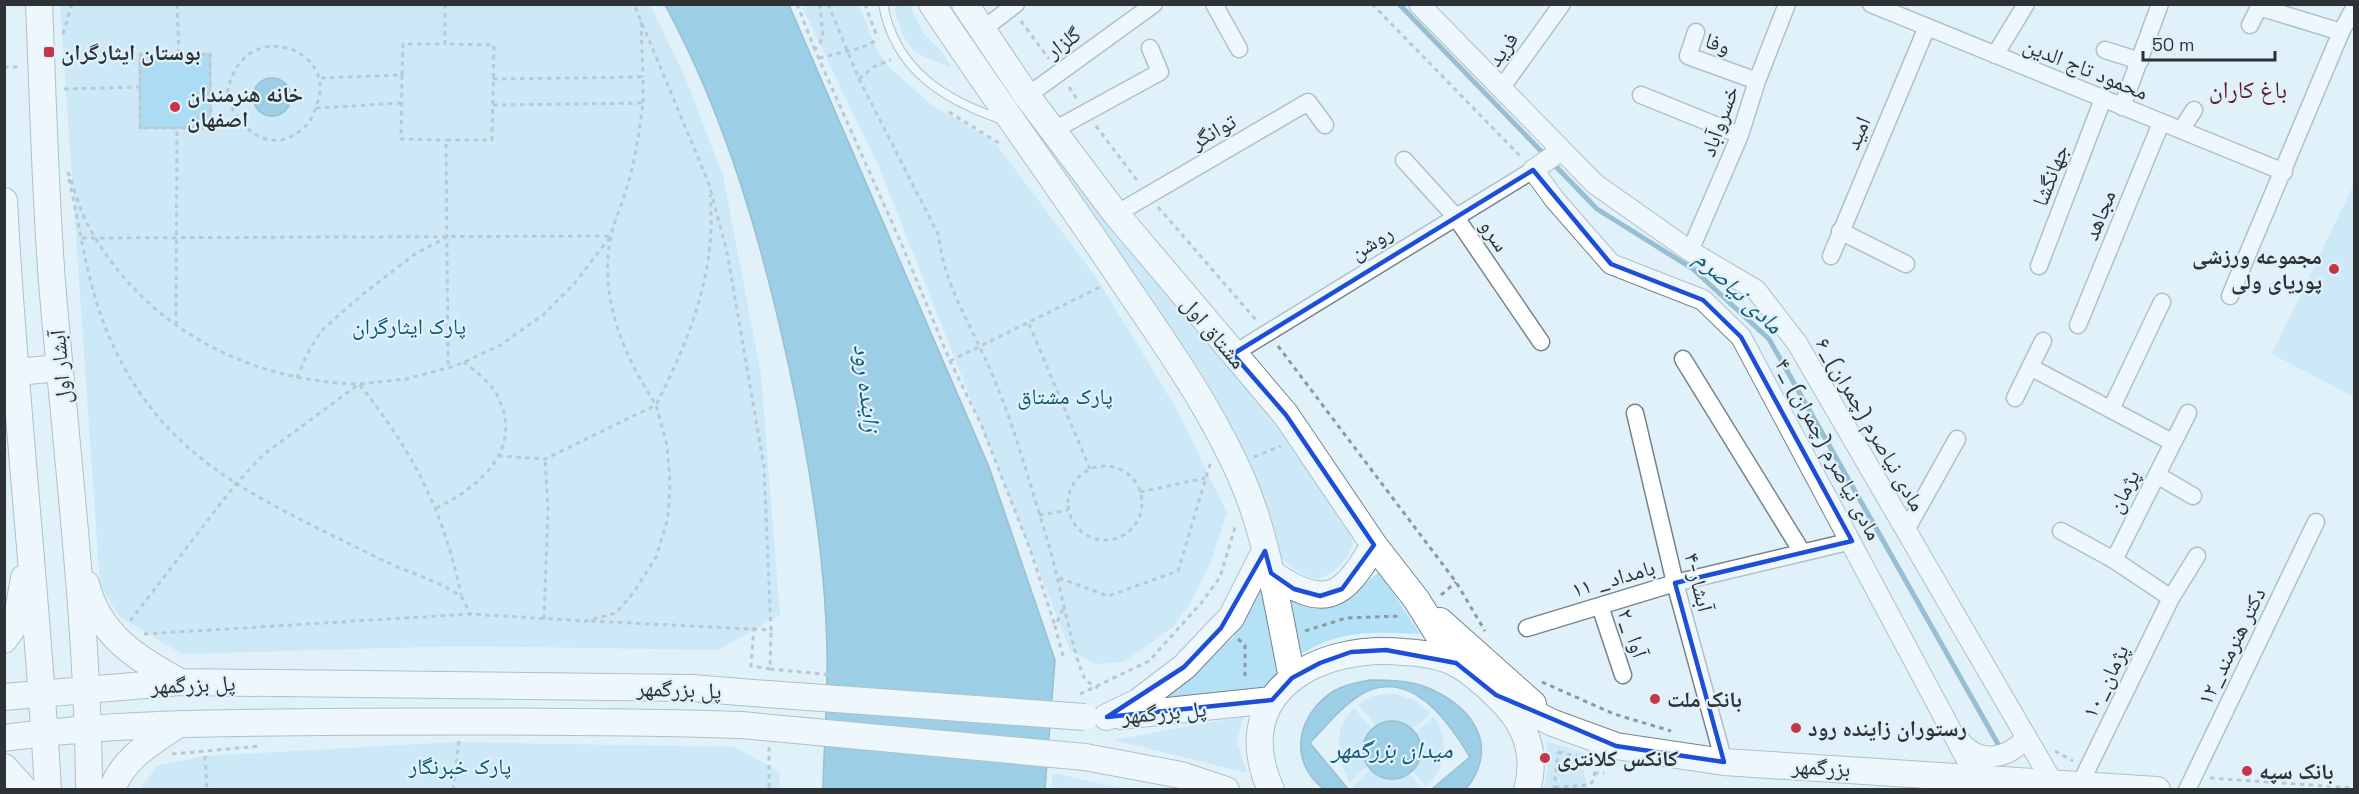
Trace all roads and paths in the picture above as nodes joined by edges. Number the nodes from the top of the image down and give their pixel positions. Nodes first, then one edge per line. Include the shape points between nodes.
1 (39, 4) edge
2 (72, 4) edge
3 (177, 4) edge
4 (445, 4) edge
5 (634, 4) edge
6 (797, 4) edge
7 (820, 4) edge
8 (828, 4) edge
9 (883, 4) edge
10 (932, 4) edge
11 (965, 4) edge
12 (1154, 4) edge
13 (1214, 4) edge
14 (1372, 4) edge
15 (1419, 4) edge
16 (1562, 4) edge
17 (1787, 4) edge
18 (2160, 4) edge
19 (2024, 5) edge
20 (1014, 6) edge
21 (1879, 6) edge
22 (2274, 8) edge
23 (2355, 8) edge
24 (641, 20) junction
25 (2250, 25) dead end
26 (1927, 27) junction
27 (982, 30) junction
28 (1696, 32) dead end
29 (2341, 32) junction
30 (62, 37) dead end
31 (879, 39) dead end
32 (445, 44) junction
33 (1150, 48) dead end
34 (1239, 49) dead end
35 (815, 50) junction
36 (847, 50) junction
37 (2105, 50) dead end
38 (179, 54) junction
39 (1995, 55) junction
40 (819, 58) junction
41 (891, 60) dead end
42 (2140, 61) junction
43 (1059, 73) junction
44 (402, 75) junction
45 (643, 77) junction
46 (320, 78) junction
47 (493, 79) junction
48 (859, 79) junction
49 (1757, 81) junction
50 (140, 87) junction
51 (61, 90) dead end
52 (1500, 90) junction
53 (210, 94) junction
54 (227, 94) junction
55 (1641, 95) dead end
56 (1027, 96) junction
57 (2103, 99) junction
58 (402, 103) junction
59 (643, 103) junction
60 (493, 105) junction
61 (2122, 107) junction
62 (316, 108) junction
63 (2194, 110) dead end
64 (1087, 112) junction
65 (2161, 123) junction
66 (1325, 124) dead end
67 (177, 128) junction
68 (1054, 130) junction
69 (2181, 130) junction
70 (1006, 133) junction
71 (1740, 135) junction
72 (446, 140) junction
73 (1562, 150) junction
74 (1006, 151) dead end
75 (1404, 160) dead end
76 (1533, 170) junction
77 (2284, 172) junction
78 (709, 184) junction
79 (1148, 195) junction
80 (4, 201) edge
81 (1116, 214) junction
82 (1455, 216) junction
83 (1840, 231) junction
84 (610, 236) junction
85 (447, 237) junction
86 (82, 238) junction
87 (96, 238) junction
88 (177, 238) junction
89 (1690, 251) junction
90 (1831, 256) dead end
91 (1906, 264) dead end
92 (2039, 266) dead end
93 (1109, 282) dead end
94 (2230, 296) dead end
95 (7, 299) edge
96 (2162, 302) dead end
97 (1029, 323) junction
98 (176, 325) junction
99 (2078, 325) dead end
100 (1268, 332) junction
101 (2043, 341) dead end
102 (1541, 342) dead end
103 (978, 348) junction
104 (1233, 354) junction
105 (1683, 359) dead end
106 (950, 361) junction
107 (464, 362) junction
108 (2030, 367) junction
109 (60, 368) junction
110 (448, 368) junction
111 (16, 372) junction
112 (297, 379) junction
113 (359, 384) junction
114 (2015, 398) dead end
115 (656, 405) junction
116 (2111, 409) junction
117 (1635, 413) dead end
118 (2188, 413) dead end
119 (13, 430) edge
120 (1303, 439) junction
121 (1957, 440) dead end
122 (2172, 442) junction
123 (500, 456) junction
124 (545, 459) junction
125 (1226, 463) junction
126 (1089, 469) junction
127 (2157, 475) junction
128 (1205, 478) junction
129 (235, 484) junction
130 (1140, 492) junction
131 (2193, 496) dead end
132 (436, 508) junction
133 (1068, 510) junction
134 (1039, 515) junction
135 (1236, 515) dead end
136 (2316, 522) dead end
137 (2061, 531) dead end
138 (1905, 532) junction
139 (29, 539) junction
140 (1852, 541) junction
141 (75, 545) junction
142 (1374, 545) junction
143 (1802, 552) junction
144 (2197, 556) dead end
145 (2114, 560) junction
146 (1267, 561) junction
147 (1059, 578) junction
148 (1456, 582) junction
149 (1675, 584) junction
150 (461, 595) junction
151 (2170, 598) junction
152 (1423, 603) junction
153 (1600, 606) junction
154 (1064, 608) junction
155 (471, 614) junction
156 (544, 619) junction
157 (585, 621) junction
158 (128, 623) dead end
159 (1055, 626) junction
160 (754, 627) junction
161 (1527, 628) dead end
162 (771, 630) junction
163 (1302, 631) dead end
164 (143, 634) dead end
165 (1489, 636) dead end
166 (4, 640) edge
167 (1245, 645) dead end
168 (1063, 656) dead end
169 (1456, 663) junction
170 (1623, 675) dead end
171 (1245, 678) dead end
172 (1281, 681) junction
173 (1540, 681) dead end
174 (180, 682) junction
175 (1098, 688) junction
176 (85, 690) junction
177 (42, 693) junction
178 (1496, 695) junction
179 (4, 696) edge
180 (1090, 710) junction
181 (179, 724) junction
182 (88, 729) junction
183 (1678, 732) dead end
184 (45, 733) junction
185 (459, 736) dead end
186 (1558, 737) junction
187 (4, 738) edge
188 (1958, 739) junction
189 (2025, 739) junction
190 (769, 746) dead end
191 (204, 756) dead end
192 (2036, 756) junction
193 (1724, 762) junction
194 (4, 767) edge
195 (1594, 773) junction
196 (1604, 773) dead end
197 (2084, 776) junction
198 (1976, 777) junction
199 (1189, 782) edge
200 (2053, 783) junction
201 (2190, 783) edge
202 (1554, 788) edge
203 (2355, 788) edge
204 (25, 789) edge
205 (48, 789) edge
206 (89, 789) edge
207 (112, 789) edge
208 (207, 789) edge
209 (453, 789) edge
210 (770, 789) edge
211 (1226, 789) edge
212 (1271, 789) edge
213 (1527, 789) edge
214 (2020, 789) edge
215 (2157, 789) edge

1 - 109 main road, آبشار اول
2 - 30 path
3 - 38 path
4 - 32 path
5 - 24 path
6 - 35 path
7 - 35 path via 823,38
8 - 36 path
9 - 70 lane via 906,61 942,93
10 - 70 main road, مشتاق اول
11 - 27 main road, مشتاق اول
12 - 43 street, گلزار
13 - 34 street
14 - 76 path
15 - 52 street, ۶_مادی نیاصرم (چمران)
16 - 52 street, فرید
17 - 49 street, خسروآباد
18 - 42 street
19 - 39 street
20 - 27 street
20 - 43 path
21 - 26 street, محمود تاج الدین
22 - 25 street via 2259,7
22 - 29 street
23 - 29 street
24 - 45 path
24 - 78 path
26 - 39 street, محمود تاج الدین
26 - 83 street, امید
27 - 56 main road, مشتاق اول
28 - 49 street, وفا via 1688,56
29 - 77 street
31 - 36 path
32 - 44 path via 403,44
32 - 47 path via 494,45
33 - 64 street via 1160,72
35 - 40 path
36 - 40 path
36 - 48 path
37 - 42 street
38 - 50 path via 140,54
38 - 53 path via 210,54
39 - 57 street, محمود تاج الدین
40 - 106 path
41 - 48 path via 875,66
42 - 61 street
43 - 56 street, گلزار
43 - 64 path
44 - 46 path
44 - 58 path
45 - 47 path
45 - 59 path
46 - 54 path via 302,54 286,47 268,46 250,52 238,63
46 - 62 path
47 - 60 path
48 - 103 path via 939,236 941,256
49 - 71 street, خسروآباد
50 - 51 path
50 - 67 path via 140,128
52 - 73 street, ۶_مادی نیاصرم (چمران)
53 - 54 path
53 - 67 path via 211,128
54 - 62 path via 231,111 241,126 259,137 278,140 296,134 310,123
55 - 71 street
56 - 68 main road, مشتاق اول
57 - 61 street, محمود تاج الدین
57 - 92 street, جهانگشا
58 - 62 path
58 - 72 path via 402,139
59 - 60 path
59 - 84 path via 626,192
60 - 72 path via 492,140
61 - 65 street, محمود تاج الدین
63 - 69 street
64 - 68 street
64 - 79 path
65 - 69 street, محمود تاج الدین
65 - 99 street, مجاهد
66 - 79 street, توانگر via 1308,102
67 - 88 path
68 - 81 main road, مشتاق اول
69 - 77 street, محمود تاج الدین
70 - 74 path
70 - 125 main road, مشتاق اول via 1172,353 1215,422
71 - 89 street, خسروآباد
72 - 85 path
73 - 76 street
73 - 89 street, ۶_مادی نیاصرم (چمران) via 1595,184
75 - 82 street, سرو
76 - 82 street, روشن
76 - 140 street, ۴_ مادی نیاصرم (چمران) via 1611,264 1703,300 1741,337
77 - 94 street
78 - 115 path via 713,225 709,267 697,312
78 - 162 path via 726,252 764,467
79 - 81 street, توانگر
79 - 100 path
80 - 95 main road, آبشار اول
81 - 104 main road, مشتاق اول
82 - 100 street, روشن
82 - 102 street, سرو
83 - 90 street, امید
83 - 91 street
84 - 85 path
84 - 107 path via 574,284 543,315 499,346
84 - 115 path via 608,262 616,324 625,353
85 - 88 path
85 - 110 path
85 - 112 path via 415,255 321,331
86 - 87 path
86 - 87 path via 66,166
86 - 129 path via 100,314 133,383 166,427 203,462
87 - 88 path
87 - 98 path via 118,272 144,301
88 - 98 path
89 - 138 street, ۶_مادی نیاصرم (چمران) via 1756,290 1790,334
93 - 97 path
95 - 111 main road, آبشار اول
96 - 116 street
97 - 103 path
97 - 126 path
98 - 112 path via 217,351
100 - 104 street, روشن
100 - 148 path
101 - 108 street
103 - 106 path
103 - 134 path via 989,366
104 - 120 main road, مشتاق اول
105 - 143 street
106 - 159 path via 998,465
107 - 110 path
107 - 123 path via 497,395 504,418
108 - 114 street
108 - 116 street
109 - 111 main road
109 - 141 main road, آبشار اول
110 - 113 path via 406,379
111 - 119 main road, آبشار اول
112 - 113 path
113 - 129 path via 263,455
113 - 132 path via 408,450
115 - 124 path
115 - 157 path via 667,445 670,483 668,518 656,557 616,613
116 - 122 street
117 - 149 street, ۴-آبشار
118 - 122 street, پژمان
119 - 139 main road, آبشار اول
120 - 125 path
120 - 142 main road, مشتاق اول
121 - 138 street
122 - 127 street, پژمان
123 - 124 path
123 - 132 path via 482,480
124 - 156 path via 548,511
125 - 128 path via 1213,453
125 - 146 main road, مشتاق اول via 1244,482
126 - 130 path via 1114,467 1125,472
126 - 133 path via 1072,486
127 - 131 street
127 - 145 street, پژمان
128 - 130 path
128 - 147 path via 1178,571 1108,596
129 - 150 path via 393,565
129 - 158 path
130 - 133 path via 1142,504 1134,526 1114,539 1102,540 1080,531
132 - 150 path
133 - 134 path
134 - 147 path
135 - 175 path via 1220,577 1202,602 1149,661
136 - 201 street, ۱۲_دکتر هنرمند
137 - 145 street
138 - 189 street, ۶_مادی نیاصرم (چمران)
139 - 166 main road via 16,623
139 - 177 main road, آبشار اول
140 - 143 street, ۱۱ _بامداد
140 - 188 street, ۴_ مادی نیاصرم (چمران)
141 - 174 main road via 91,606 112,637
141 - 176 main road, آبشار اول
142 - 146 main road via 1356,576 1342,589 1320,596 1294,589
142 - 152 main road, مشتاق اول
143 - 149 street, ۱۱ _بامداد
144 - 151 street, ۱۰_پژمان
145 - 151 street
146 - 172 main road, مشتاق اول
146 - 180 main road via 1231,618 1184,667 1138,702
147 - 154 path
148 - 152 path
148 - 165 path
149 - 153 street, ۱۱ _بامداد
149 - 193 street, ۴-آبشار
150 - 155 path
151 - 197 street, ۱۰_پژمان
152 - 163 path
152 - 169 main road, مشتاق اول
152 - 186 main road
153 - 161 street, ۱۱ _بامداد
153 - 170 street, ۲_ آوا
154 - 159 path
154 - 175 path via 1085,679
155 - 156 path
155 - 164 path
156 - 157 path
157 - 160 path
159 - 168 path
160 - 162 path
160 - 162 path via 752,666 770,669
167 - 171 path
169 - 172 main road via 1422,653 1361,651 1320,663
169 - 178 main road
172 - 180 main road, پل بزرگمهر
172 - 212 main road via 1260,723 1258,750
173 - 183 path via 1614,714
174 - 176 main road, پل بزرگمهر
174 - 180 main road, پل بزرگمهر, bridge via 645,687
175 - 180 path
176 - 177 main road, پل بزرگمهر
176 - 182 main road, آبشار اول
177 - 179 main road, پل بزرگمهر
177 - 184 main road, آبشار اول
178 - 186 main road, بزرگمهر
178 - 213 main road via 1512,711 1530,748
181 - 182 main road, پل بزرگمهر
181 - 199 main road, پل بزرگمهر, bridge via 741,725 1085,757
181 - 207 main road via 142,748 116,777
182 - 184 main road, پل بزرگمهر
182 - 206 main road, آبشار اول
184 - 187 main road, پل بزرگمهر
184 - 205 main road, آبشار اول
185 - 209 path
186 - 193 main road, بزرگمهر
186 - 195 path via 1595,765
186 - 202 path
186 - 214 lane via 1611,754 1722,771
188 - 189 street via 1979,756 1992,758 2016,749
188 - 198 street, ۴_ مادی نیاصرم (چمران)
189 - 192 street, ۶_مادی نیاصرم (چمران)
190 - 210 path
191 - 208 path
192 - 197 path via 2046,746
192 - 200 street, ۶_مادی نیاصرم (چمران)
193 - 198 main road, بزرگمهر
194 - 204 main road
195 - 196 path
195 - 202 path via 1594,780 1588,785
197 - 200 main road, بزرگمهر
197 - 215 main road, بزرگمهر
198 - 200 main road, بزرگمهر
199 - 211 main road, پل بزرگمهر
201 - 203 path

